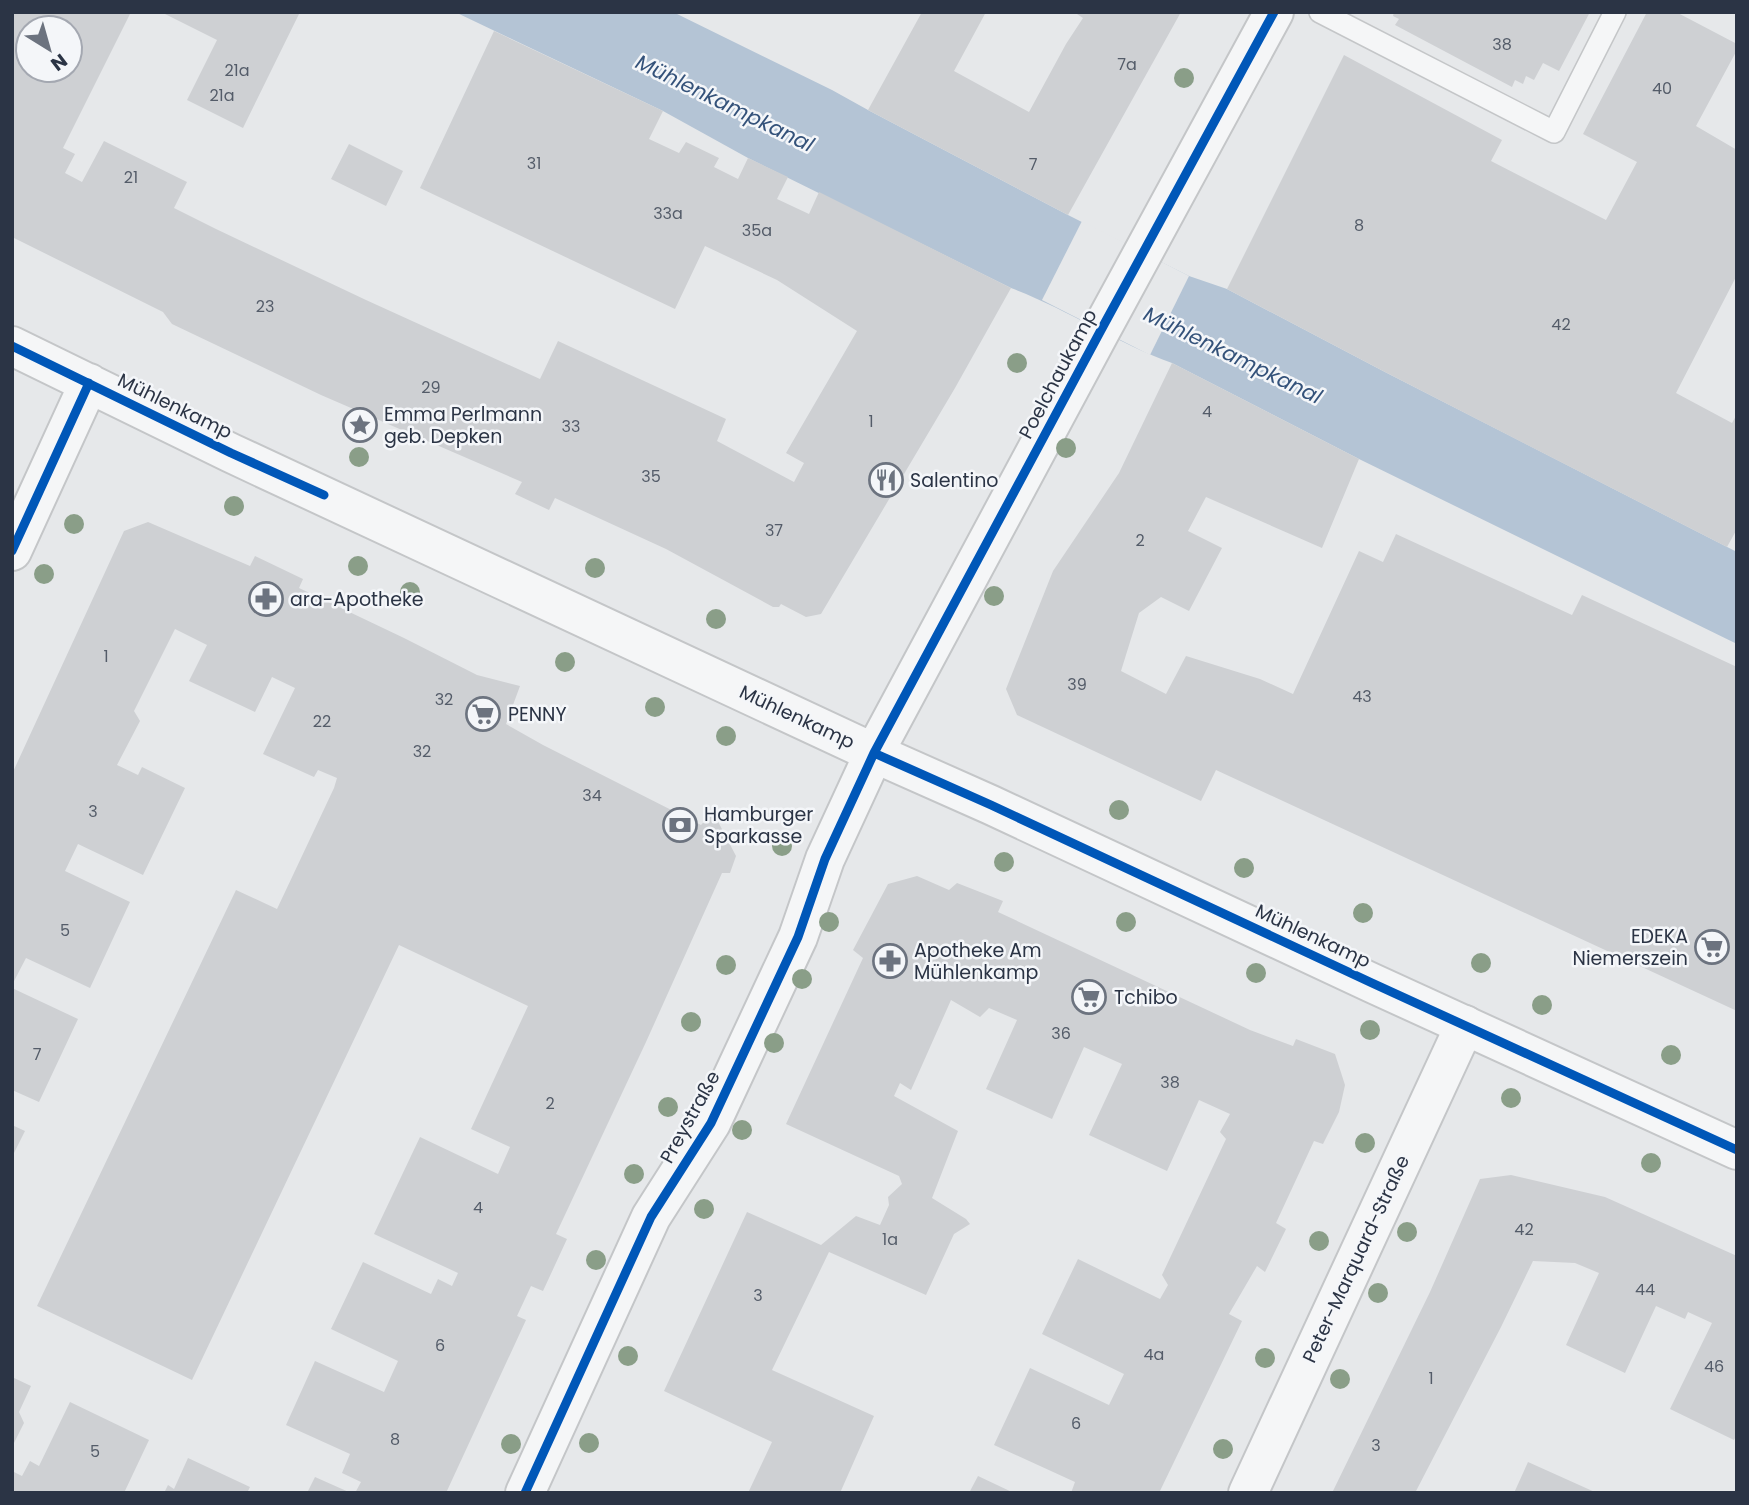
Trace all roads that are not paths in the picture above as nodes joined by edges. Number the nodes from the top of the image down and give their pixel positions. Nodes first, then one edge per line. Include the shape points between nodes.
1 (1274, 12) edge
2 (1320, 12) edge
3 (1615, 12) edge
4 (12, 346) edge
5 (89, 383) junction
6 (12, 551) edge
7 (874, 753) junction
8 (1465, 1026) junction
9 (1737, 1150) edge
10 (525, 1493) edge
11 (1248, 1493) edge

1 - 7 street, Poelchaukamp
2 - 3 lane via 1554,132
4 - 5 street, Mühlenkamp
5 - 6 street
5 - 7 street, Mühlenkamp
7 - 8 street, Mühlenkamp
7 - 10 street, Preystraße via 825,859 798,937 716,1111 651,1217
8 - 9 street, Mühlenkamp
8 - 11 street, Peter-Marquard-Straße

